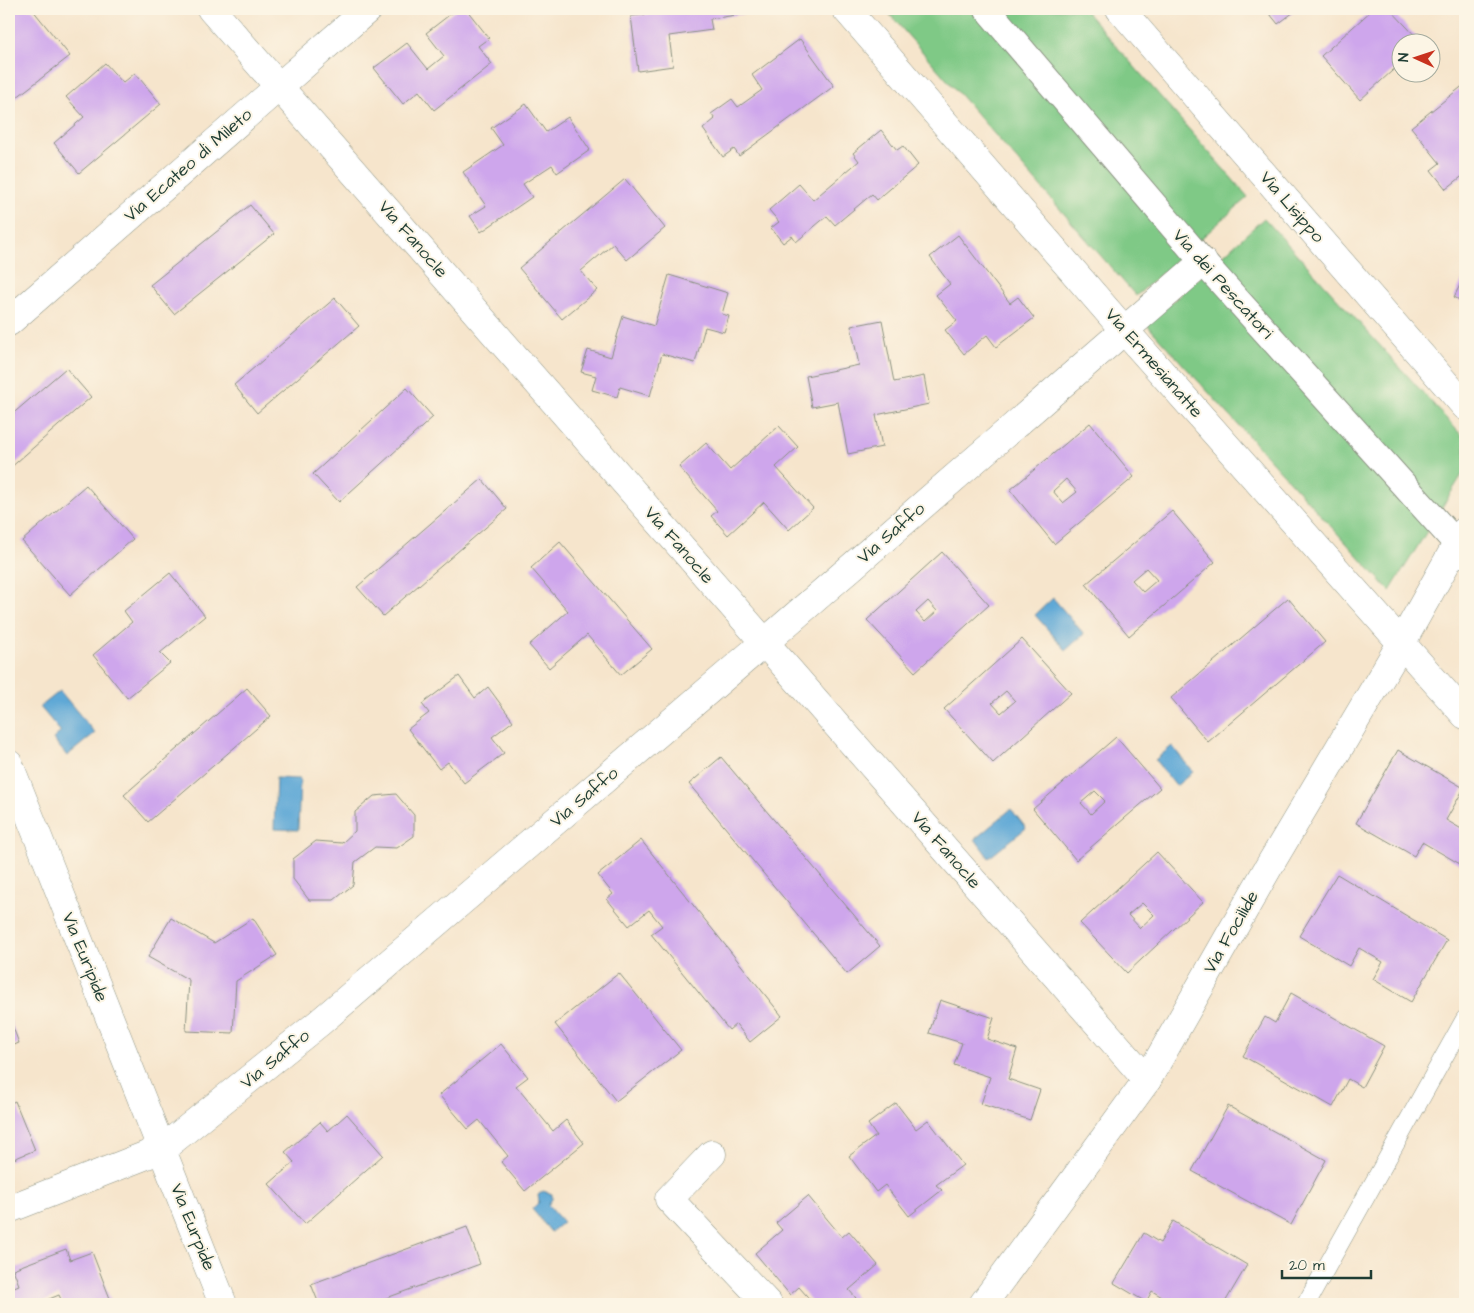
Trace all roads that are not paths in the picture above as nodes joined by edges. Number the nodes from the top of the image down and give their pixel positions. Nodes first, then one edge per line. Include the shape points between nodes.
1 (211, 9) edge
2 (368, 9) edge
3 (846, 9) edge
4 (987, 9) edge
5 (1120, 9) edge
6 (279, 85) junction
7 (1203, 262) junction
8 (9, 322) edge
9 (1124, 330) junction
10 (1465, 406) edge
11 (1463, 543) edge
12 (1402, 642) junction
13 (764, 643) junction
14 (1465, 715) edge
15 (9, 764) edge
16 (1465, 1019) edge
17 (1147, 1080) junction
18 (162, 1149) junction
19 (712, 1154) dead end
20 (9, 1209) edge
21 (223, 1304) edge
22 (768, 1304) edge
23 (983, 1304) edge
24 (1306, 1304) edge

1 - 6 street, Via Fanocle
2 - 6 street, Via Ecateo di Mileto
3 - 9 street, Via Ermesianatte
4 - 7 street, Via dei Pescatori
5 - 10 street, Via Lisippo
6 - 8 street, Via Ecateo di Mileto
6 - 13 street, Via Fanocle
7 - 9 street, Via Saffo
7 - 11 street, Via dei Pescatori
9 - 12 street, Via Ermesianatte
9 - 13 street, Via Saffo
11 - 12 street, Via Focilide
12 - 14 street, Via Ermesianatte
12 - 17 street, Via Focilide
13 - 17 street, Via Fanocle
13 - 18 street, Via Saffo via 326,1017
15 - 18 street, Via Euripide
16 - 24 lane
17 - 23 street, Via Focilide
18 - 20 street, Via Saffo
18 - 21 street, Via Eurpide
19 - 22 street via 668,1199

